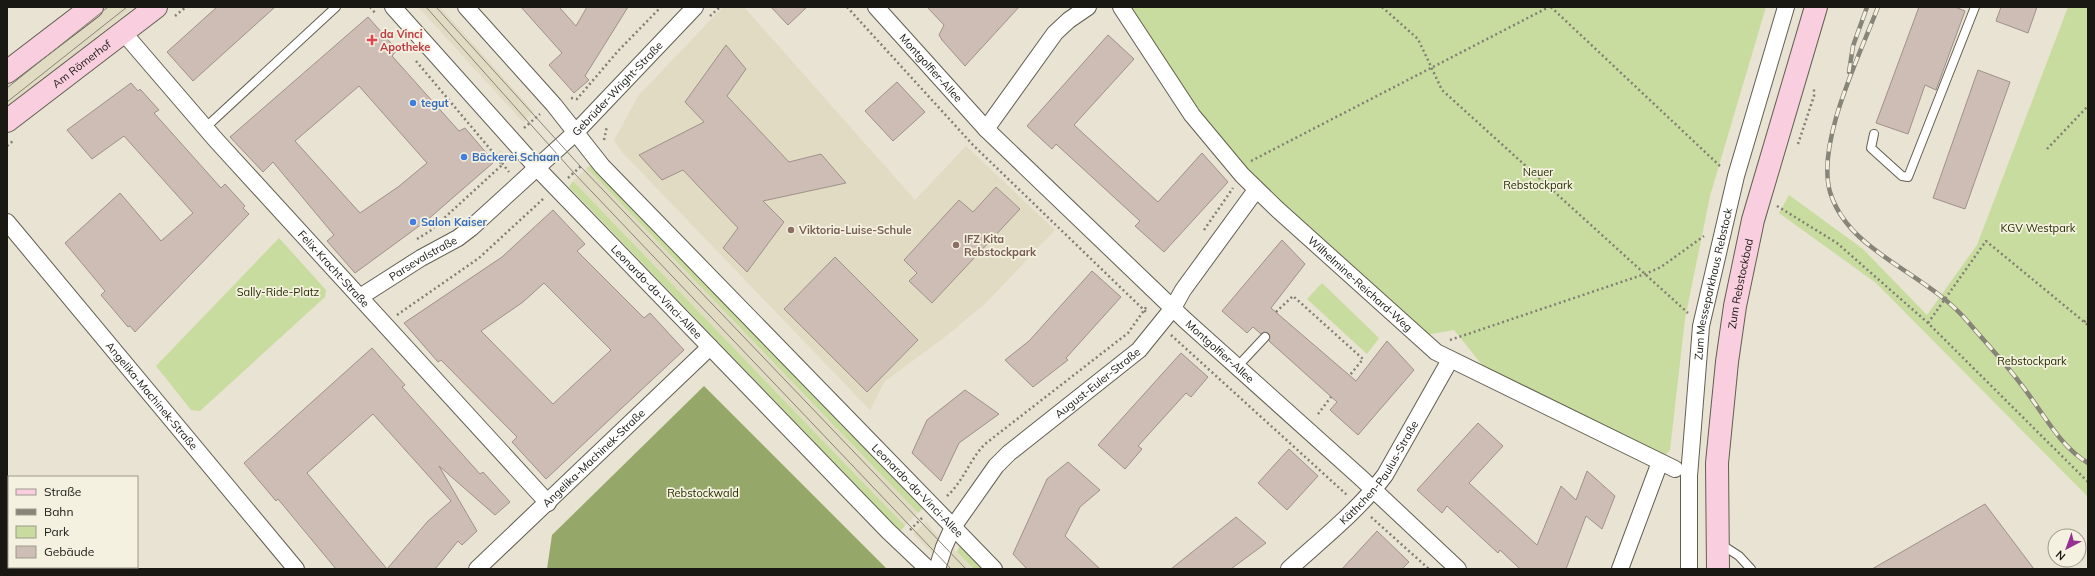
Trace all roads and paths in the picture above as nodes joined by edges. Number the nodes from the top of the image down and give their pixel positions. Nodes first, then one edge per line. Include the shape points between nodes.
1 (92, 7) edge
2 (156, 7) edge
3 (336, 7) edge
4 (370, 7) edge
5 (393, 7) edge
6 (466, 7) edge
7 (695, 7) edge
8 (876, 7) edge
9 (1088, 7) edge
10 (1121, 7) edge
11 (1382, 7) edge
12 (1550, 7) edge
13 (1786, 7) edge
14 (1816, 7) edge
15 (1975, 7) edge
16 (378, 17) dead end
17 (123, 32) junction
18 (414, 58) dead end
19 (1431, 67) junction
20 (7, 72) edge
21 (2088, 106) edge
22 (7, 121) edge
23 (205, 128) junction
24 (986, 129) junction
25 (576, 132) junction
26 (1874, 134) dead end
27 (2048, 149) dead end
28 (537, 168) junction
29 (1723, 169) dead end
30 (1239, 172) junction
31 (520, 184) junction
32 (1256, 190) junction
33 (544, 198) dead end
34 (1777, 205) dead end
35 (7, 222) edge
36 (1201, 233) dead end
37 (1708, 233) dead end
38 (1644, 274) junction
39 (1156, 292) junction
40 (360, 297) junction
41 (1173, 308) junction
42 (1276, 312) dead end
43 (2088, 318) edge
44 (2084, 322) junction
45 (1928, 323) junction
46 (2088, 325) edge
47 (1701, 326) junction
48 (1265, 337) dead end
49 (710, 347) junction
50 (1436, 352) junction
51 (1450, 360) junction
52 (1237, 367) junction
53 (1350, 375) dead end
54 (1331, 397) dead end
55 (1318, 414) dead end
56 (1660, 462) junction
57 (1675, 469) dead end
58 (2088, 482) edge
59 (1374, 490) junction
60 (548, 503) junction
61 (933, 507) junction
62 (952, 527) junction
63 (899, 541) junction
64 (1718, 543) junction
65 (296, 569) edge
66 (477, 569) edge
67 (928, 569) edge
68 (937, 569) edge
69 (994, 569) edge
70 (1289, 569) edge
71 (1458, 569) edge
72 (1620, 569) edge
73 (1689, 569) edge
74 (1718, 569) edge
75 (1752, 569) edge

1 - 20 main road
2 - 17 main road, Am Römerhof
3 - 23 lane
4 - 16 path
5 - 28 street, Leonardo-da-Vinci-Allee
6 - 25 street, Leonardo-da-Vinci-Allee
7 - 25 street, Gebrüder-Wright-Straße
8 - 24 street, Montgolfier-Allee
9 - 24 street via 1055,33
10 - 30 street, Wilhelmine-Reichard-Weg via 1208,136
11 - 19 path via 1418,39
12 - 19 path
12 - 29 path
13 - 47 street, Zum Messeparkhaus Rebstock via 1736,176
14 - 64 main road, Zum Rebstockbad via 1753,220 1735,306 1726,362 1717,462
15 - 26 lane via 1908,177 1902,176 1871,148
17 - 22 main road, Am Römerhof
17 - 23 street, Felix-Kracht-Straße
18 - 31 path
19 - 30 path
19 - 38 path via 1442,90
21 - 27 path
23 - 40 street, Felix-Kracht-Straße
24 - 39 street, Montgolfier-Allee
25 - 28 street, Gebrüder-Wright-Straße
25 - 61 street, Leonardo-da-Vinci-Allee via 602,166
28 - 31 street, Parsevalstraße
28 - 49 street, Leonardo-da-Vinci-Allee
30 - 32 street, Wilhelmine-Reichard-Weg
30 - 36 path
31 - 33 path
31 - 40 street, Parsevalstraße via 458,238
32 - 41 street, August-Euler-Straße via 1183,290
32 - 50 street, Wilhelmine-Reichard-Weg
34 - 45 path via 1837,244
35 - 65 street, Angelika-Machinek-Straße
37 - 38 path via 1661,267
38 - 47 path
38 - 50 path via 1450,340
39 - 41 street, Montgolfier-Allee
39 - 61 path via 1128,333 985,444 976,453 953,491
40 - 60 street, Felix-Kracht-Straße
41 - 52 street, Montgolfier-Allee
41 - 62 street, August-Euler-Straße via 1139,350 1009,453 988,476
42 - 53 path via 1293,296 1364,359
43 - 44 path
44 - 45 path via 1986,241
44 - 46 path
45 - 58 path
47 - 73 street, Zum Messeparkhaus Rebstock via 1689,476
48 - 52 lane
49 - 60 street, Angelika-Machinek-Straße
49 - 63 street, Leonardo-da-Vinci-Allee
50 - 51 street, Wilhelmine-Reichard-Weg
51 - 56 street, Wilhelmine-Reichard-Weg
51 - 59 street, Käthchen-Paulus-Straße
52 - 59 street, Montgolfier-Allee
54 - 55 path
56 - 57 street, Wilhelmine-Reichard-Weg
56 - 72 street
59 - 70 street, Käthchen-Paulus-Straße via 1360,506
59 - 71 street, Montgolfier-Allee
60 - 66 street, Angelika-Machinek-Straße
61 - 62 street, Leonardo-da-Vinci-Allee
61 - 63 path
62 - 68 street, August-Euler-Straße
62 - 69 street, Leonardo-da-Vinci-Allee
63 - 67 street, Leonardo-da-Vinci-Allee
64 - 74 main road, Zum Rebstockbad
64 - 75 lane via 1739,556

